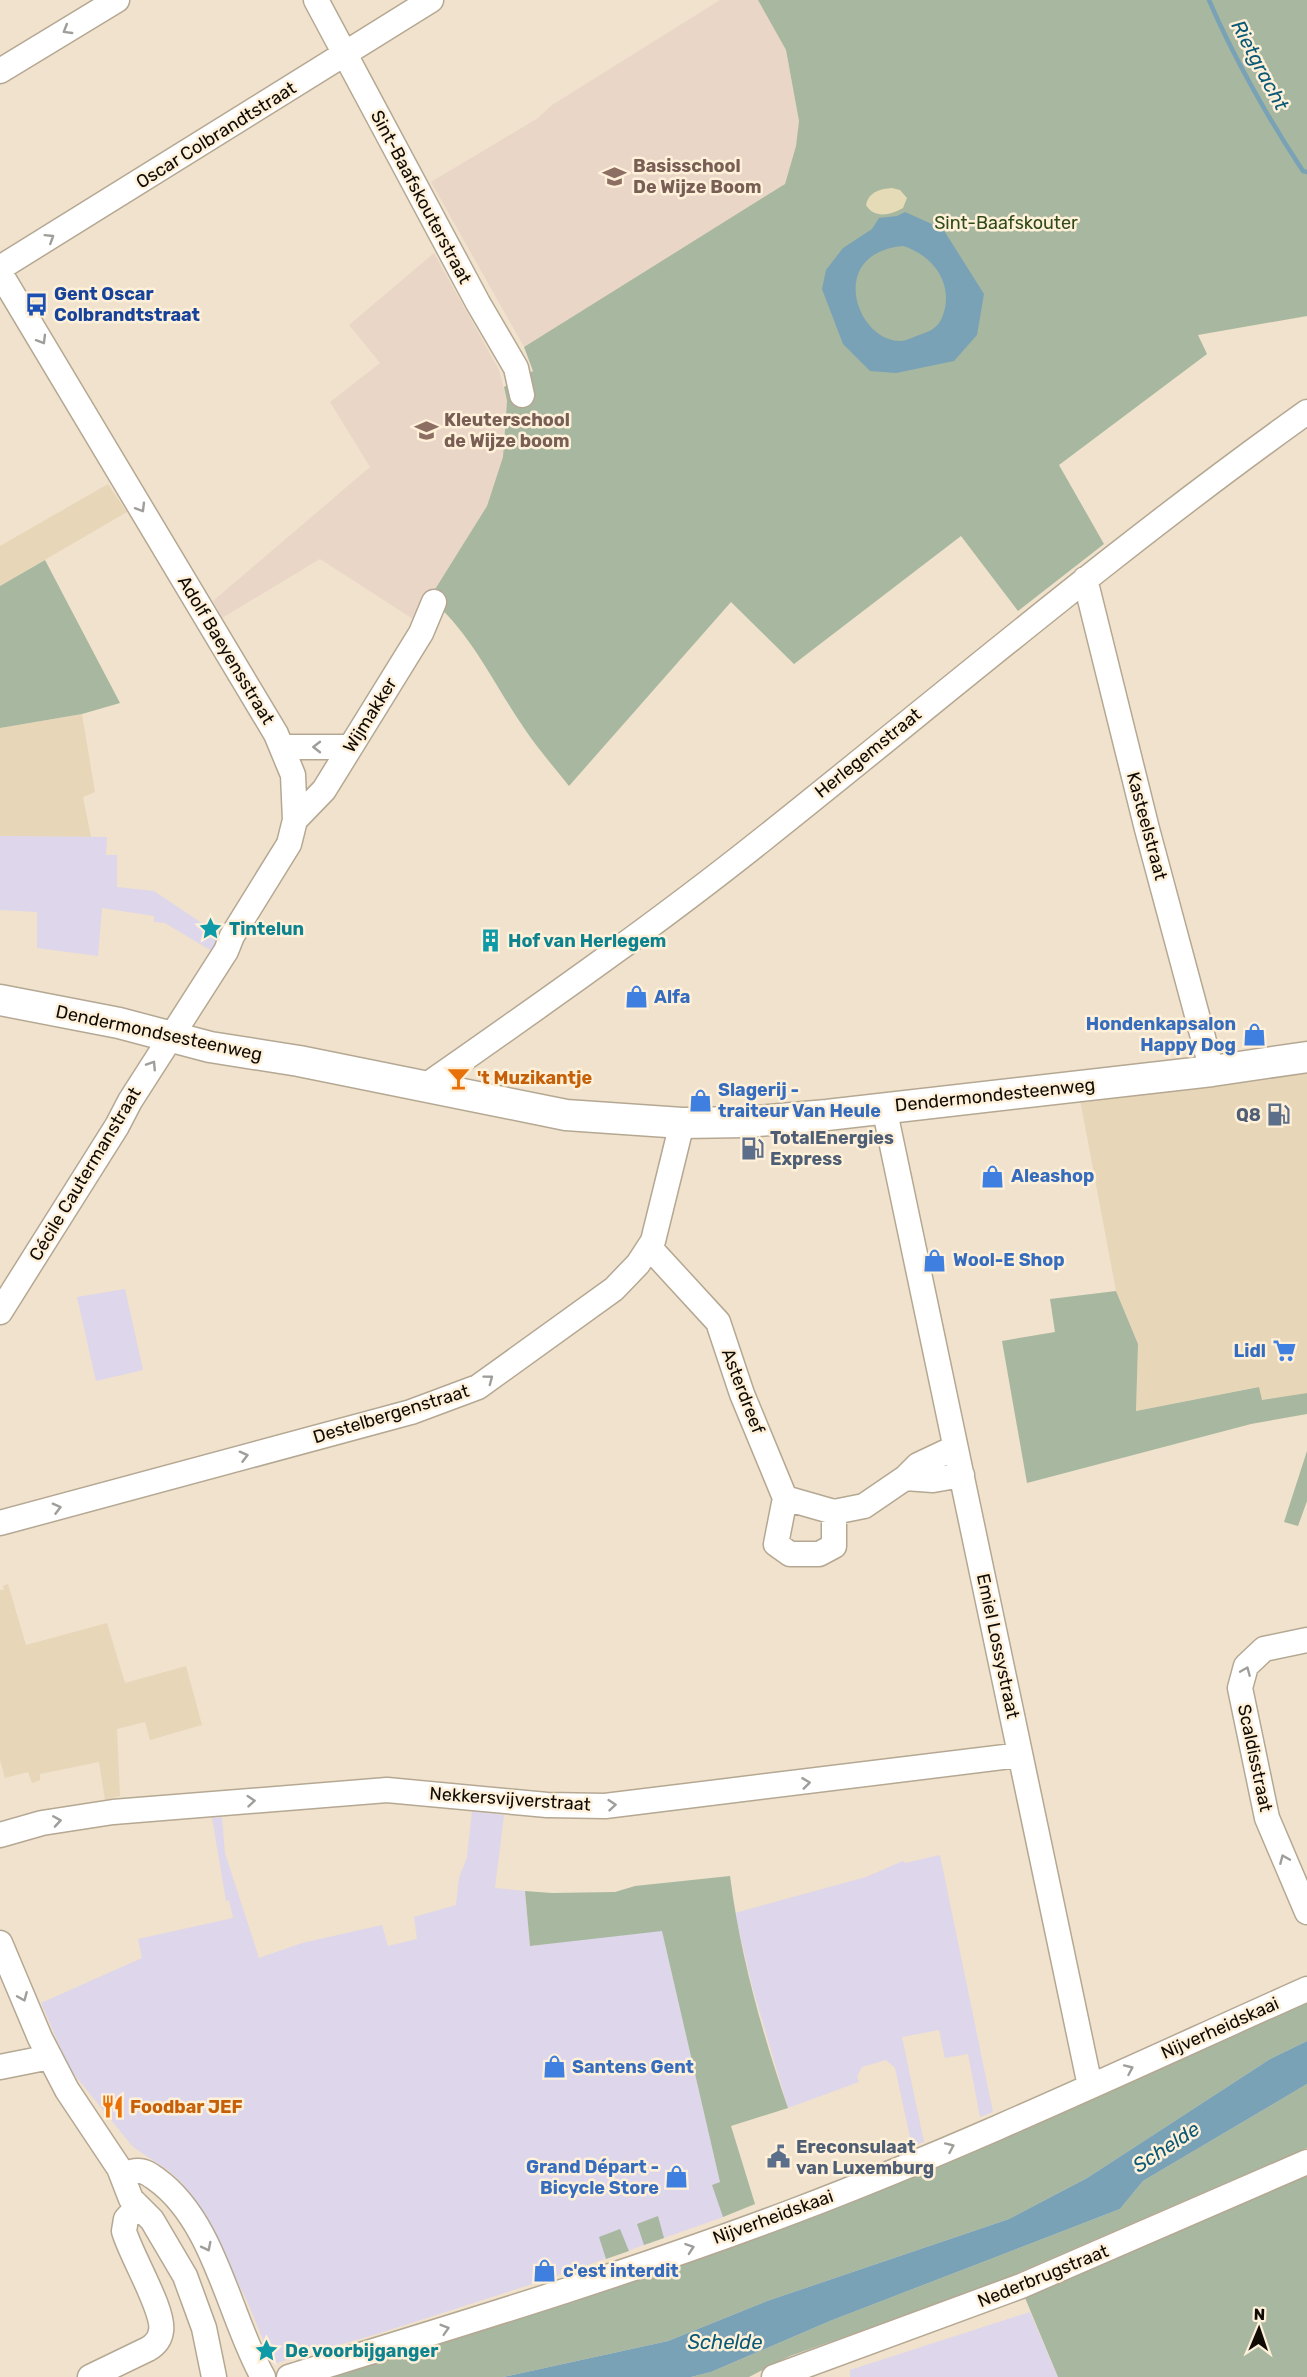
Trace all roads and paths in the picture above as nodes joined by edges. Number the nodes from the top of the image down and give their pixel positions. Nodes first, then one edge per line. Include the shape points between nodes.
1 (117, 0) edge
2 (316, 0) edge
3 (431, 0) edge
4 (344, 54) junction
5 (0, 71) edge
6 (0, 271) edge
7 (522, 395) dead end
8 (1306, 417) edge
9 (1085, 579) junction
10 (434, 602) dead end
11 (283, 747) junction
12 (350, 747) junction
13 (295, 820) junction
14 (0, 1000) edge
15 (171, 1038) junction
16 (1307, 1057) edge
17 (1212, 1071) junction
18 (424, 1087) junction
19 (884, 1107) junction
20 (682, 1123) junction
21 (644, 1256) junction
22 (0, 1312) edge
23 (954, 1448) junction
24 (962, 1475) junction
25 (905, 1478) junction
26 (785, 1498) junction
27 (834, 1512) junction
28 (0, 1523) edge
29 (1307, 1640) edge
30 (1020, 1755) junction
31 (0, 1835) edge
32 (1307, 1912) edge
33 (0, 1943) edge
34 (1307, 1989) edge
35 (50, 2057) junction
36 (0, 2067) edge
37 (1090, 2086) junction
38 (1307, 2162) edge
39 (122, 2175) junction
40 (177, 2197) junction
41 (137, 2206) junction
42 (250, 2349) junction
43 (214, 2376) edge
44 (90, 2377) edge
45 (245, 2377) edge
46 (263, 2377) edge
47 (289, 2377) edge
48 (774, 2377) edge

1 -> 5 street
2 - 4 street, Sint-Baafskouterstraat
3 - 4 street, Oscar Colbrandtstraat
6 -> 4 street, Oscar Colbrandtstraat
4 - 7 street, Sint-Baafskouterstraat via 516,368
6 -> 11 street, Adolf Baeyensstraat
8 - 9 street, Herlegemstraat
9 - 17 street, Kasteelstraat
9 - 18 street, Herlegemstraat via 687,899
10 - 12 street, Wijmakker via 421,633
12 -> 11 street
11 - 13 street, Adolf Baeyensstraat via 293,775
12 - 13 street, Wijmakker via 324,790
13 - 15 street, Adolf Baeyensstraat via 289,844
14 - 15 main road, Dendermondsesteenweg via 119,1023
15 - 18 main road, Dendermondsesteenweg
22 -> 15 street, Cécile Cautermanstraat
16 - 17 main road, Dendermondesteenweg
17 - 19 main road, Dendermondesteenweg
18 - 20 main road, Dendermondsesteenweg via 566,1115
19 - 20 main road, Dendermondesteenweg via 756,1121
19 - 23 street, Emiel Lossystraat
20 - 21 street
21 - 26 street, Asterdreef via 652,1273 689,1291 718,1323
28 -> 21 street, Destelbergenstraat via 411,1412 478,1387 614,1288
23 - 24 street, Emiel Lossystraat
23 - 25 street via 918,1465
24 - 25 street via 933,1480
24 - 30 street, Emiel Lossystraat
25 - 27 street via 864,1506
26 - 27 street
26 - 27 street via 776,1544 790,1554 819,1554 834,1546
32 -> 29 street, Scaldisstraat via 1267,1818 1240,1688 1246,1666 1264,1649
31 -> 30 street, Nekkersvijverstraat via 42,1823 113,1812 387,1790 547,1805 605,1806
30 - 37 street, Emiel Lossystraat
33 -> 35 street
37 -> 34 street, Nijverheidskaai
35 - 36 street
35 - 39 street
47 -> 37 street, Nijverheidskaai via 569,2291 793,2211
38 - 48 street, Nederbrugstraat via 1021,2286
39 - 40 street via 145,2172
39 - 41 street
40 - 41 street
40 -> 42 street via 215,2265
41 - 43 street via 152,2220 185,2277 204,2328
41 - 44 street via 126,2219 124,2231 159,2314 161,2331 148,2349
42 - 45 street via 251,2371
42 - 46 street

